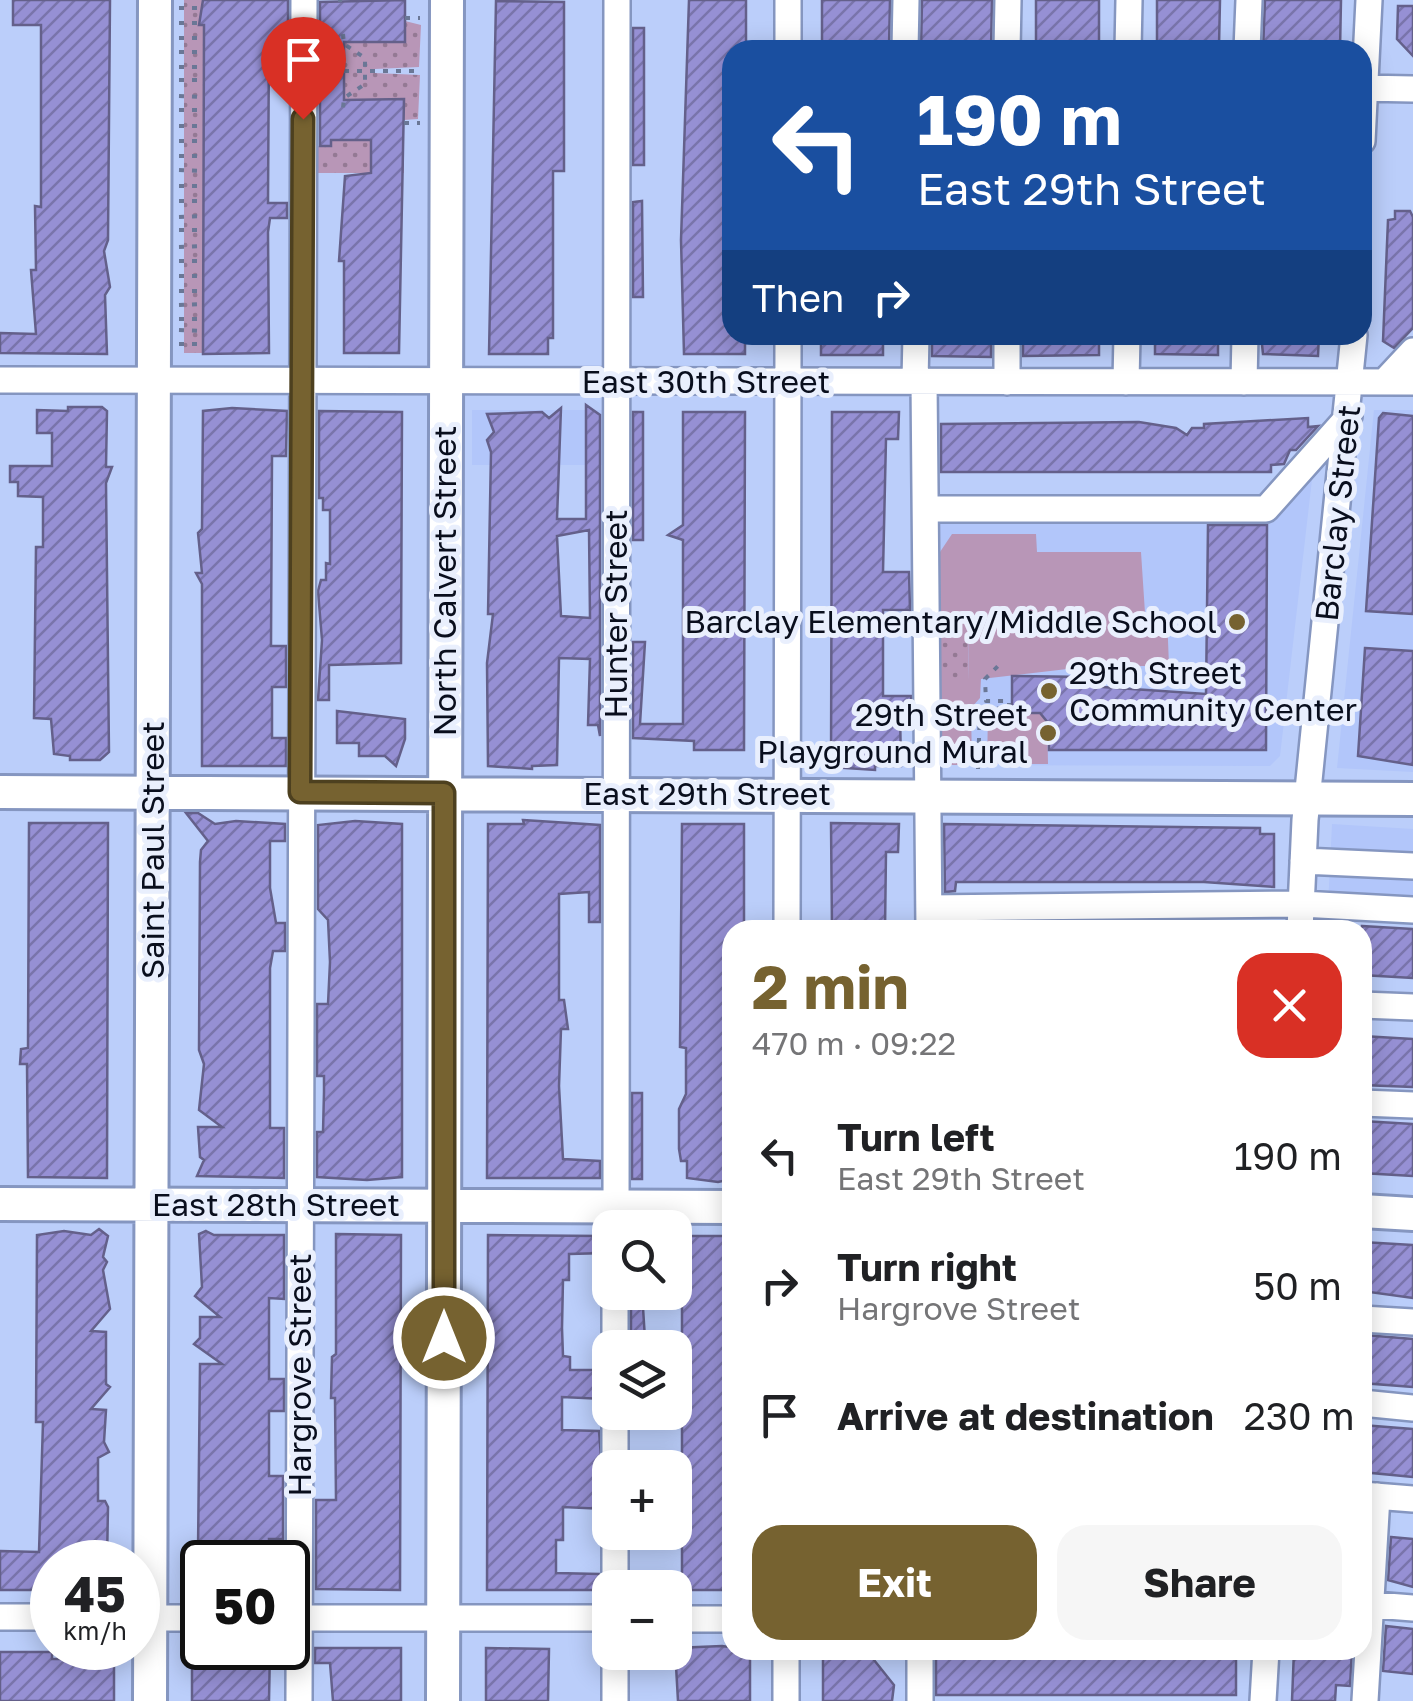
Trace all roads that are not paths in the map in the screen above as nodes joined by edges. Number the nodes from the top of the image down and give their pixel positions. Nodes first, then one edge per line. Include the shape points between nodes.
1 (304, 0) edge
2 (617, 0) edge
3 (788, 0) edge
4 (906, 0) edge
5 (1008, 0) edge
6 (1129, 0) edge
7 (1249, 0) edge
8 (1369, 0) edge
9 (167, 4) edge
10 (436, 9) edge
11 (788, 40) edge
12 (905, 40) edge
13 (1008, 40) edge
14 (1128, 40) edge
15 (1248, 40) edge
16 (1367, 40) edge
17 (1372, 88) edge
18 (1413, 89) edge
19 (788, 345) edge
20 (917, 345) edge
21 (1006, 345) edge
22 (1126, 345) edge
23 (1245, 345) edge
24 (1354, 345) edge
25 (1413, 350) edge
26 (0, 380) edge
27 (920, 381) junction
28 (156, 382) junction
29 (301, 382) junction
30 (445, 382) junction
31 (616, 382) junction
32 (788, 382) junction
33 (1006, 382) junction
34 (1126, 382) junction
35 (1244, 382) junction
36 (1352, 382) junction
37 (1384, 382) junction
38 (1413, 382) edge
39 (1349, 416) junction
40 (926, 509) junction
41 (0, 792) edge
42 (153, 792) junction
43 (300, 792) junction
44 (444, 793) junction
45 (616, 794) junction
46 (787, 794) junction
47 (926, 796) junction
48 (1308, 796) junction
49 (1413, 799) edge
50 (1303, 861) junction
51 (1413, 866) edge
52 (1413, 910) edge
53 (1301, 917) edge
54 (929, 919) edge
55 (786, 920) edge
56 (1372, 1006) edge
57 (1413, 1008) edge
58 (1372, 1103) edge
59 (1413, 1106) edge
60 (0, 1204) edge
61 (153, 1204) junction
62 (300, 1204) junction
63 (445, 1207) junction
64 (722, 1208) edge
65 (616, 1210) edge
66 (692, 1210) edge
67 (1372, 1212) edge
68 (1413, 1214) edge
69 (592, 1216) edge
70 (1372, 1320) edge
71 (1413, 1322) edge
72 (1372, 1404) edge
73 (1413, 1408) edge
74 (1372, 1495) edge
75 (1413, 1499) edge
76 (146, 1540) edge
77 (295, 1540) edge
78 (1372, 1605) edge
79 (1413, 1608) edge
80 (0, 1616) edge
81 (30, 1617) edge
82 (310, 1618) edge
83 (443, 1618) junction
84 (592, 1618) edge
85 (692, 1618) edge
86 (722, 1619) edge
87 (786, 1660) edge
88 (920, 1660) edge
89 (1265, 1660) edge
90 (1365, 1660) edge
91 (148, 1670) edge
92 (297, 1670) edge
93 (615, 1670) edge
94 (150, 1701) edge
95 (299, 1701) edge
96 (442, 1701) edge
97 (615, 1701) edge
98 (786, 1701) edge
99 (920, 1701) edge
100 (1263, 1701) edge
101 (1364, 1701) edge

1 - 29 street, Hargrove Street
2 - 31 street, Hunter Street
3 - 11 street
4 - 12 street
5 - 13 street
6 - 14 street
7 - 15 street
8 - 16 street
9 - 28 main road, Saint Paul Street
10 - 30 main road, North Calvert Street
17 - 18 street
19 - 32 street
20 - 27 street
21 - 33 street
22 - 34 street
23 - 35 street
24 - 36 street, Barclay Street
25 - 37 street
26 - 28 street, East 30th Street
27 - 32 street, East 30th Street
27 - 33 street, East 30th Street
27 - 40 street
28 - 29 street, East 30th Street
28 - 42 main road, Saint Paul Street
29 - 30 street, East 30th Street
29 - 43 street, Hargrove Street
30 - 31 street, East 30th Street
30 - 44 main road, North Calvert Street
31 - 32 street, East 30th Street
31 - 45 street, Hunter Street
32 - 46 street
33 - 34 street, East 30th Street
34 - 35 street, East 30th Street
35 - 36 street, East 30th Street
36 - 37 street, East 30th Street
36 - 39 street, Barclay Street
37 - 38 street, East 30th Street
39 - 40 street via 1266,508
39 - 48 street, Barclay Street
40 - 47 street
41 - 42 main road, East 29th Street
42 - 43 main road, East 29th Street
42 - 61 main road, Saint Paul Street
43 - 44 main road, East 29th Street
43 - 62 street, Hargrove Street
44 - 45 main road, East 29th Street
44 - 63 main road, North Calvert Street
45 - 46 main road, East 29th Street
45 - 65 street, Hunter Street
46 - 47 main road, East 29th Street
46 - 55 street
47 - 48 main road, East 29th Street
47 - 54 street
48 - 49 main road, East 29th Street
48 - 50 street, Barclay Street
50 - 51 street
50 - 53 street, Barclay Street
52 - 53 street
53 - 54 street
56 - 57 street
58 - 59 street
60 - 61 main road, East 28th Street
61 - 62 main road, East 28th Street
61 - 76 main road, Saint Paul Street
62 - 63 main road, East 28th Street
62 - 77 street, Hargrove Street
63 - 69 main road, East 28th Street
63 - 83 main road, North Calvert Street
64 - 66 main road, East 28th Street
67 - 68 main road
70 - 71 street
72 - 73 street
74 - 75 street
78 - 79 street
80 - 81 street
82 - 83 street
83 - 84 street
83 - 96 main road, North Calvert Street
85 - 86 street
87 - 98 street
88 - 99 street
89 - 100 street
90 - 101 street
91 - 94 main road, Saint Paul Street
92 - 95 street, Hargrove Street
93 - 97 street

